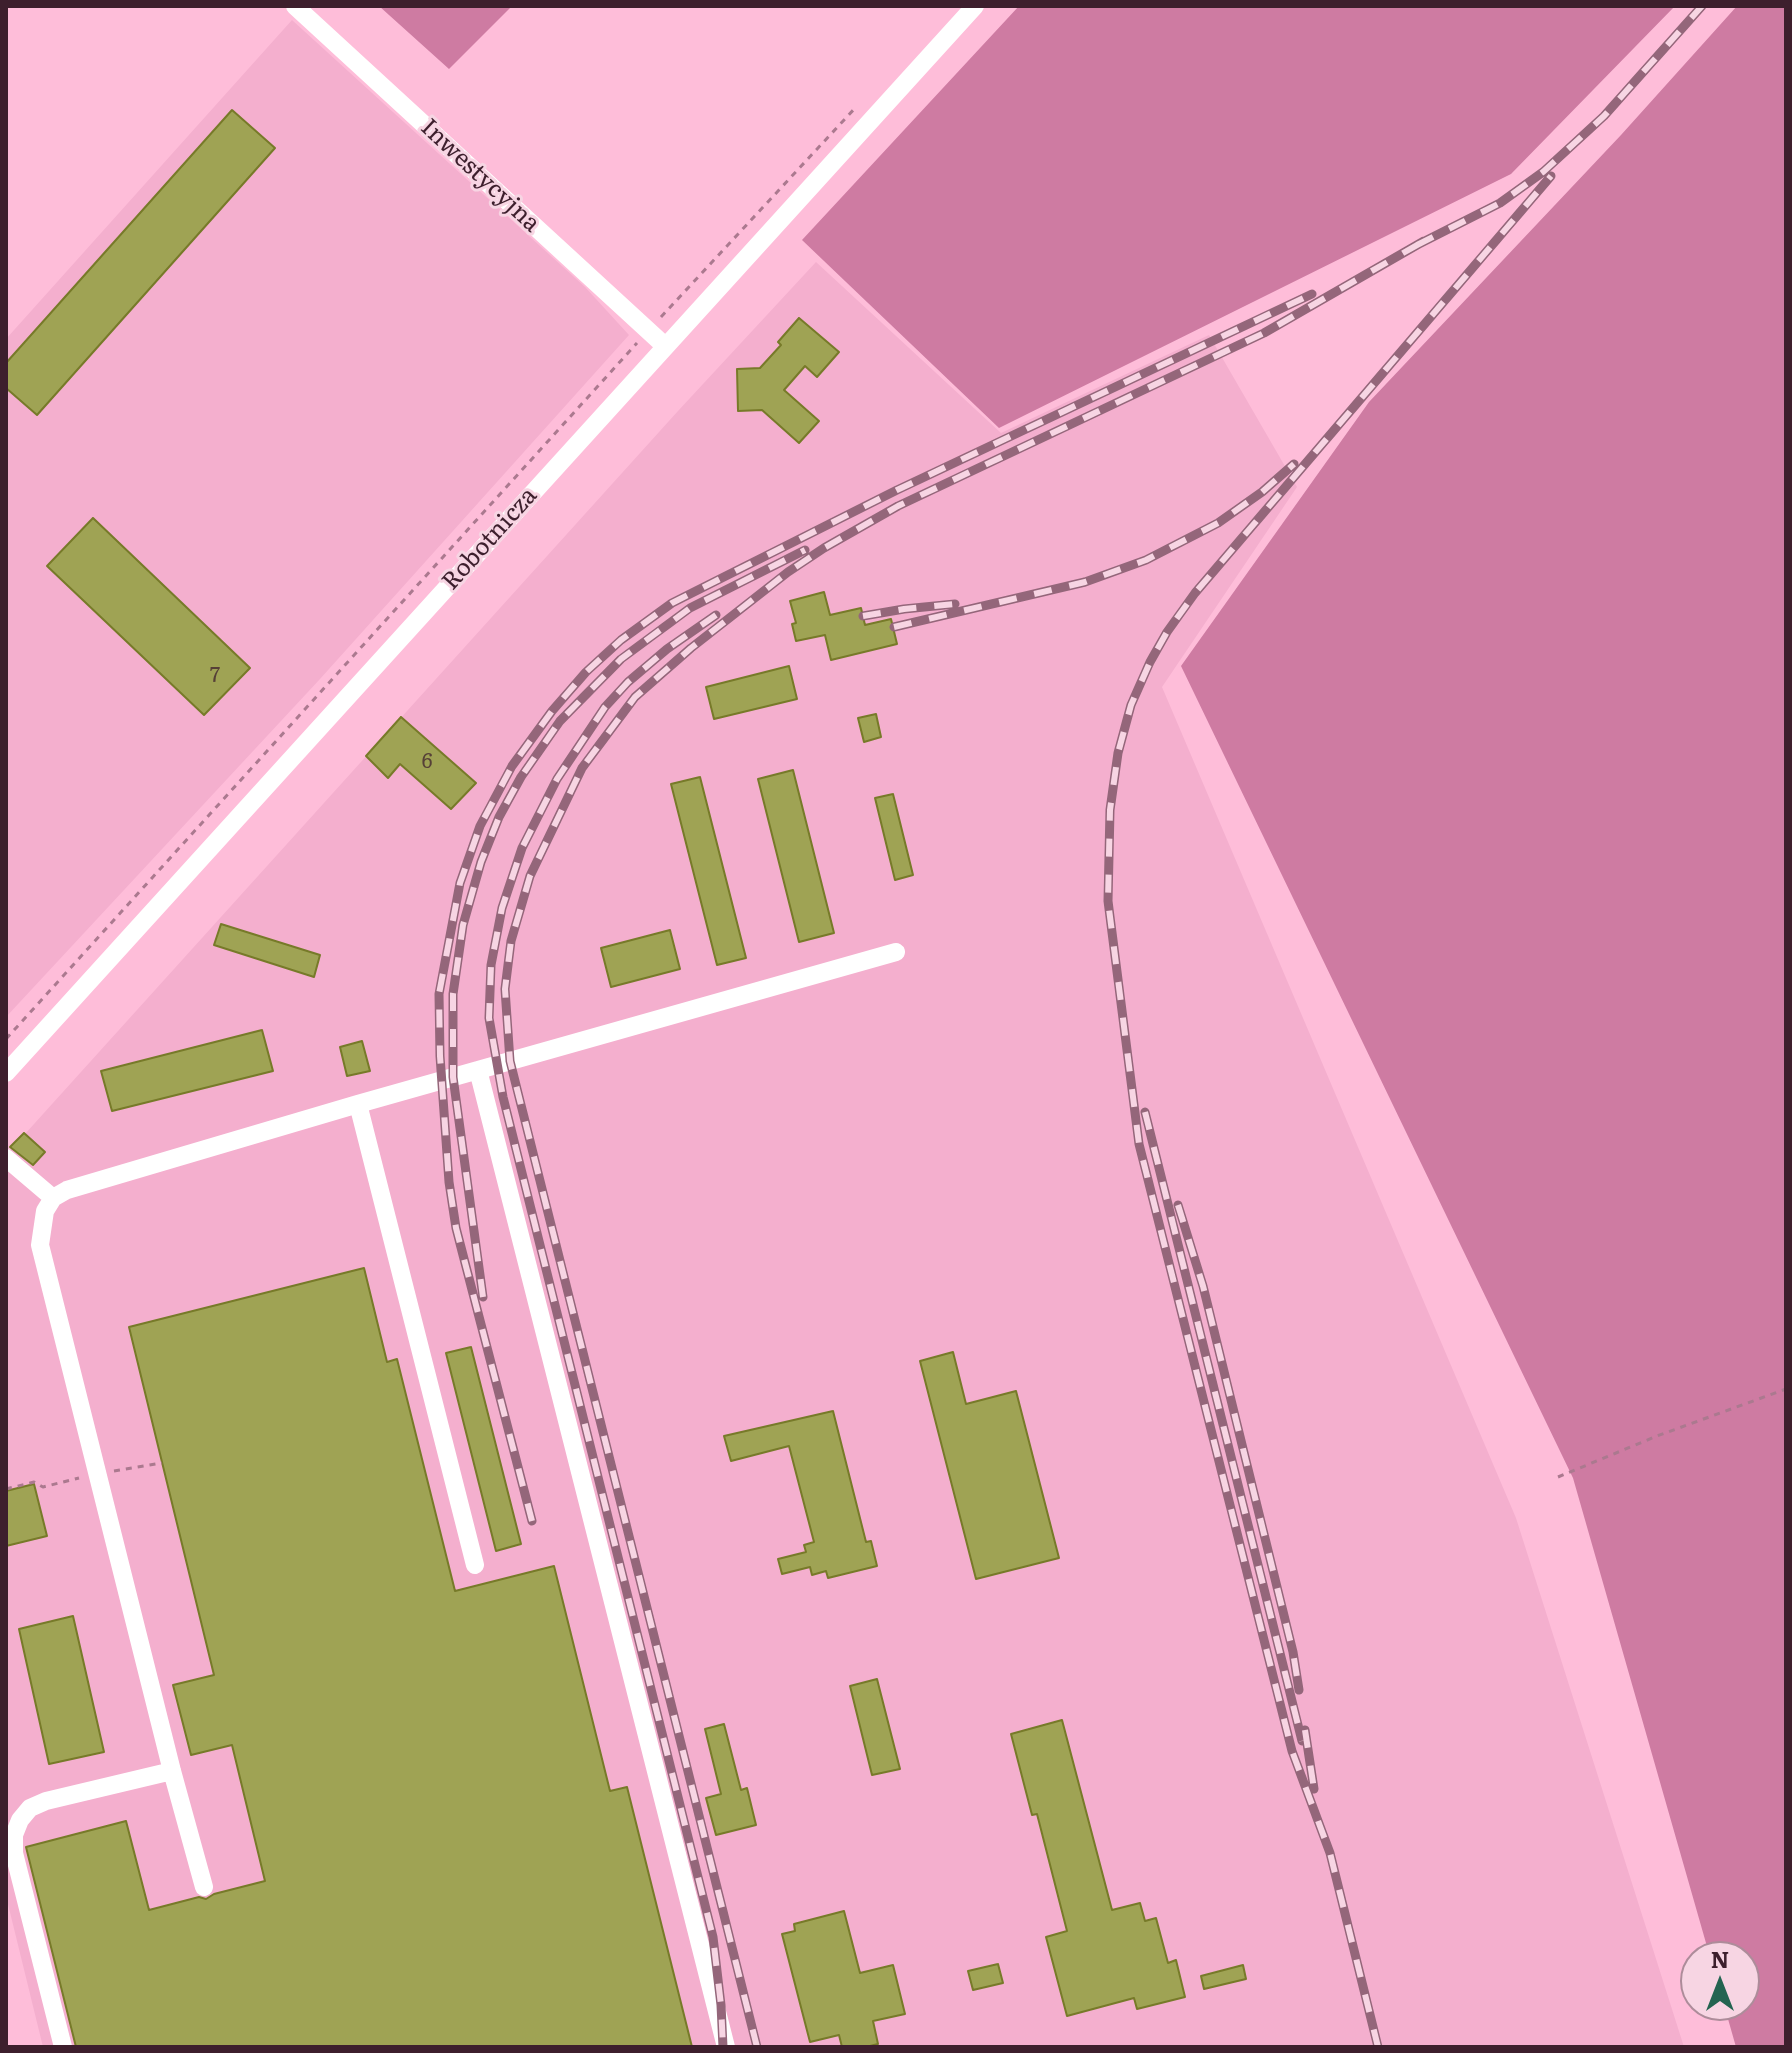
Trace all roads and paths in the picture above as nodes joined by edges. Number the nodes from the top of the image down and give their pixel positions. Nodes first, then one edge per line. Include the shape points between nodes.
1 (295, 6) edge
2 (975, 6) edge
3 (864, 99) dead end
4 (649, 331) junction
5 (665, 346) junction
6 (896, 952) dead end
7 (6, 1039) edge
8 (478, 1070) junction
9 (6, 1073) edge
10 (358, 1104) junction
11 (6, 1158) edge
12 (53, 1198) junction
13 (1786, 1389) edge
14 (1558, 1477) dead end
15 (475, 1565) dead end
16 (172, 1771) junction
17 (204, 1887) dead end
18 (62, 2047) edge
19 (726, 2047) edge

1 - 4 street, Inwestycyjna
2 - 5 street, Robotnicza
3 - 4 path
4 - 5 street, Inwestycyjna
4 - 7 path
5 - 9 street, Robotnicza
6 - 8 street
8 - 10 street
8 - 19 street
10 - 12 street
10 - 15 street
11 - 12 street
12 - 16 street via 45,1211 40,1245
13 - 14 path
16 - 17 street
16 - 18 street via 46,1801 30,1808 14,1835

